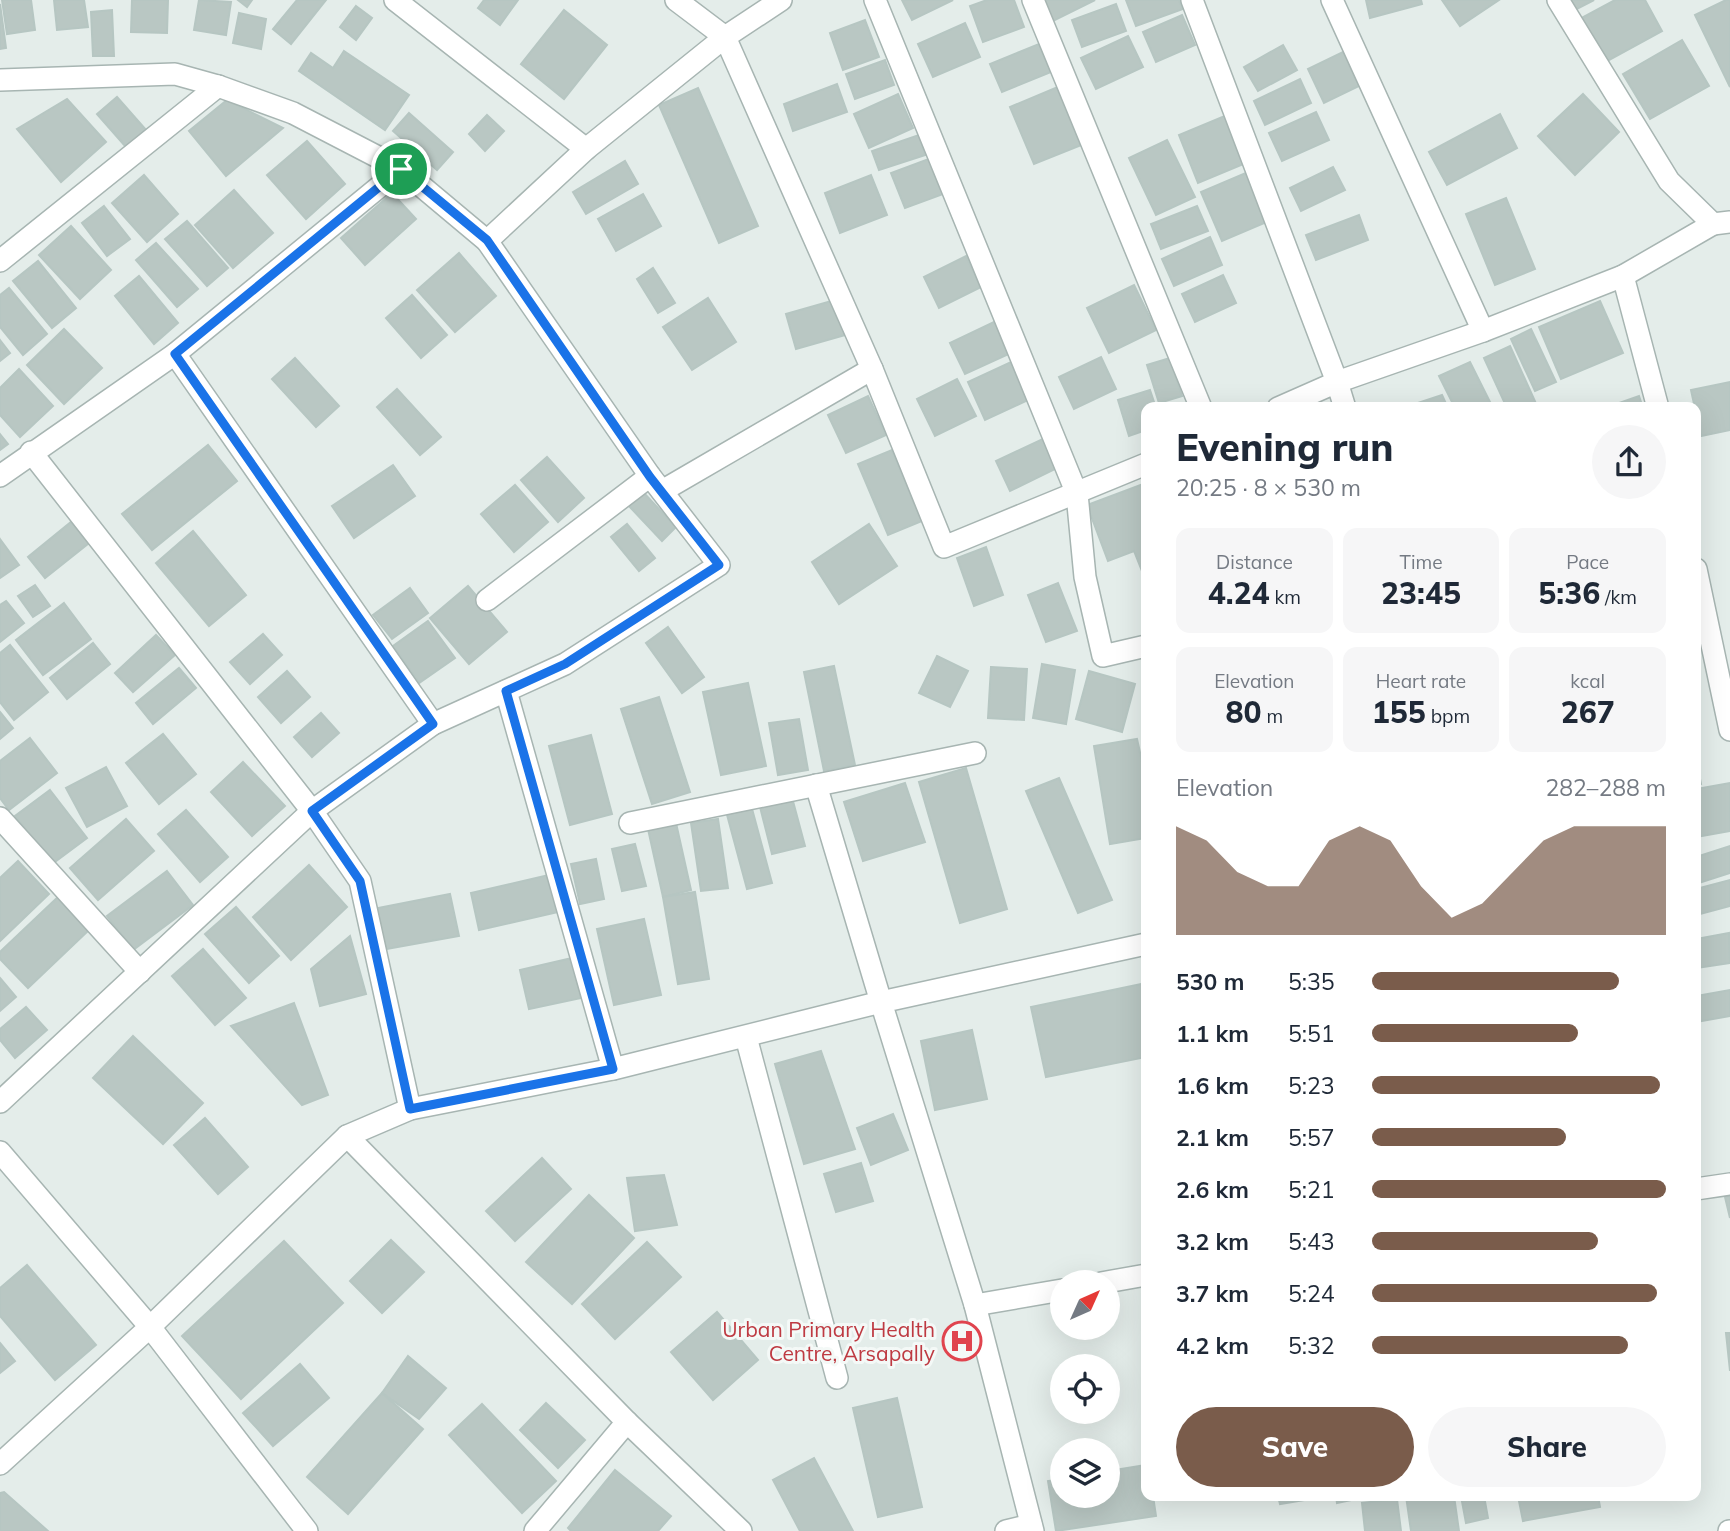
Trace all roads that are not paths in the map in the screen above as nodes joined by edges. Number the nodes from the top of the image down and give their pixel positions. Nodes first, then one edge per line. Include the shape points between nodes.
1 (395, 0) edge
2 (676, 0) edge
3 (781, 0) edge
4 (875, 0) edge
5 (1033, 0) edge
6 (1192, 0) edge
7 (1332, 0) edge
8 (1558, 0) edge
9 (725, 37) junction
10 (0, 80) edge
11 (218, 86) junction
12 (586, 149) junction
13 (401, 169) junction
14 (1721, 223) edge
15 (487, 240) junction
16 (0, 261) edge
17 (1623, 276) junction
18 (1483, 331) junction
19 (175, 354) junction
20 (872, 369) junction
21 (1337, 382) junction
22 (1199, 402) edge
23 (1292, 402) edge
24 (1343, 402) edge
25 (1656, 402) edge
26 (31, 453) junction
27 (1141, 466) edge
28 (0, 476) edge
29 (656, 484) junction
30 (1077, 494) junction
31 (1701, 593) edge
32 (487, 600) dead end
33 (1141, 647) edge
34 (506, 691) junction
35 (433, 724) junction
36 (1730, 730) edge
37 (975, 753) dead end
38 (816, 785) junction
39 (312, 811) junction
40 (0, 818) edge
41 (630, 823) dead end
42 (1141, 945) edge
43 (140, 972) junction
44 (881, 1002) junction
45 (746, 1037) junction
46 (613, 1069) junction
47 (0, 1102) edge
48 (410, 1109) junction
49 (347, 1136) junction
50 (0, 1152) edge
51 (1730, 1184) edge
52 (1701, 1188) edge
53 (1141, 1276) edge
54 (1120, 1280) edge
55 (1050, 1292) edge
56 (975, 1305) junction
57 (150, 1327) junction
58 (836, 1378) dead end
59 (627, 1422) junction
60 (0, 1464) edge
61 (1032, 1528) edge
62 (307, 1531) edge
63 (535, 1531) edge
64 (741, 1531) edge
65 (1006, 1531) edge

1 - 12 street
2 - 9 street
3 - 9 street
4 - 30 street
5 - 22 street
6 - 21 street
7 - 18 street
8 - 14 street via 1669,181
9 - 12 street
9 - 20 street
10 - 11 street via 175,74
11 - 13 street via 293,113
11 - 16 street
12 - 15 street
13 - 15 street
13 - 19 street
14 - 17 street
15 - 29 street
17 - 18 street
17 - 25 street
18 - 21 street
19 - 26 street
19 - 35 street
20 - 29 street
20 - 30 street via 944,547
21 - 23 street
21 - 24 street
26 - 28 street
26 - 39 street
27 - 30 street
29 - 32 street
29 - 34 street via 719,565 565,664
30 - 33 street via 1085,577 1103,656
31 - 36 street
34 - 35 street
34 - 46 street
35 - 39 street
37 - 38 street
38 - 41 street
38 - 44 street
39 - 43 street
39 - 48 street via 360,881
40 - 43 street
42 - 44 street
43 - 47 street
44 - 45 street
44 - 56 street
45 - 46 street
45 - 58 street
46 - 48 street
48 - 49 street
49 - 57 street
49 - 59 street
50 - 57 street
51 - 52 street
53 - 54 street
55 - 56 street
56 - 61 street
57 - 60 street
57 - 62 street
59 - 63 street
59 - 64 street
61 - 65 street

